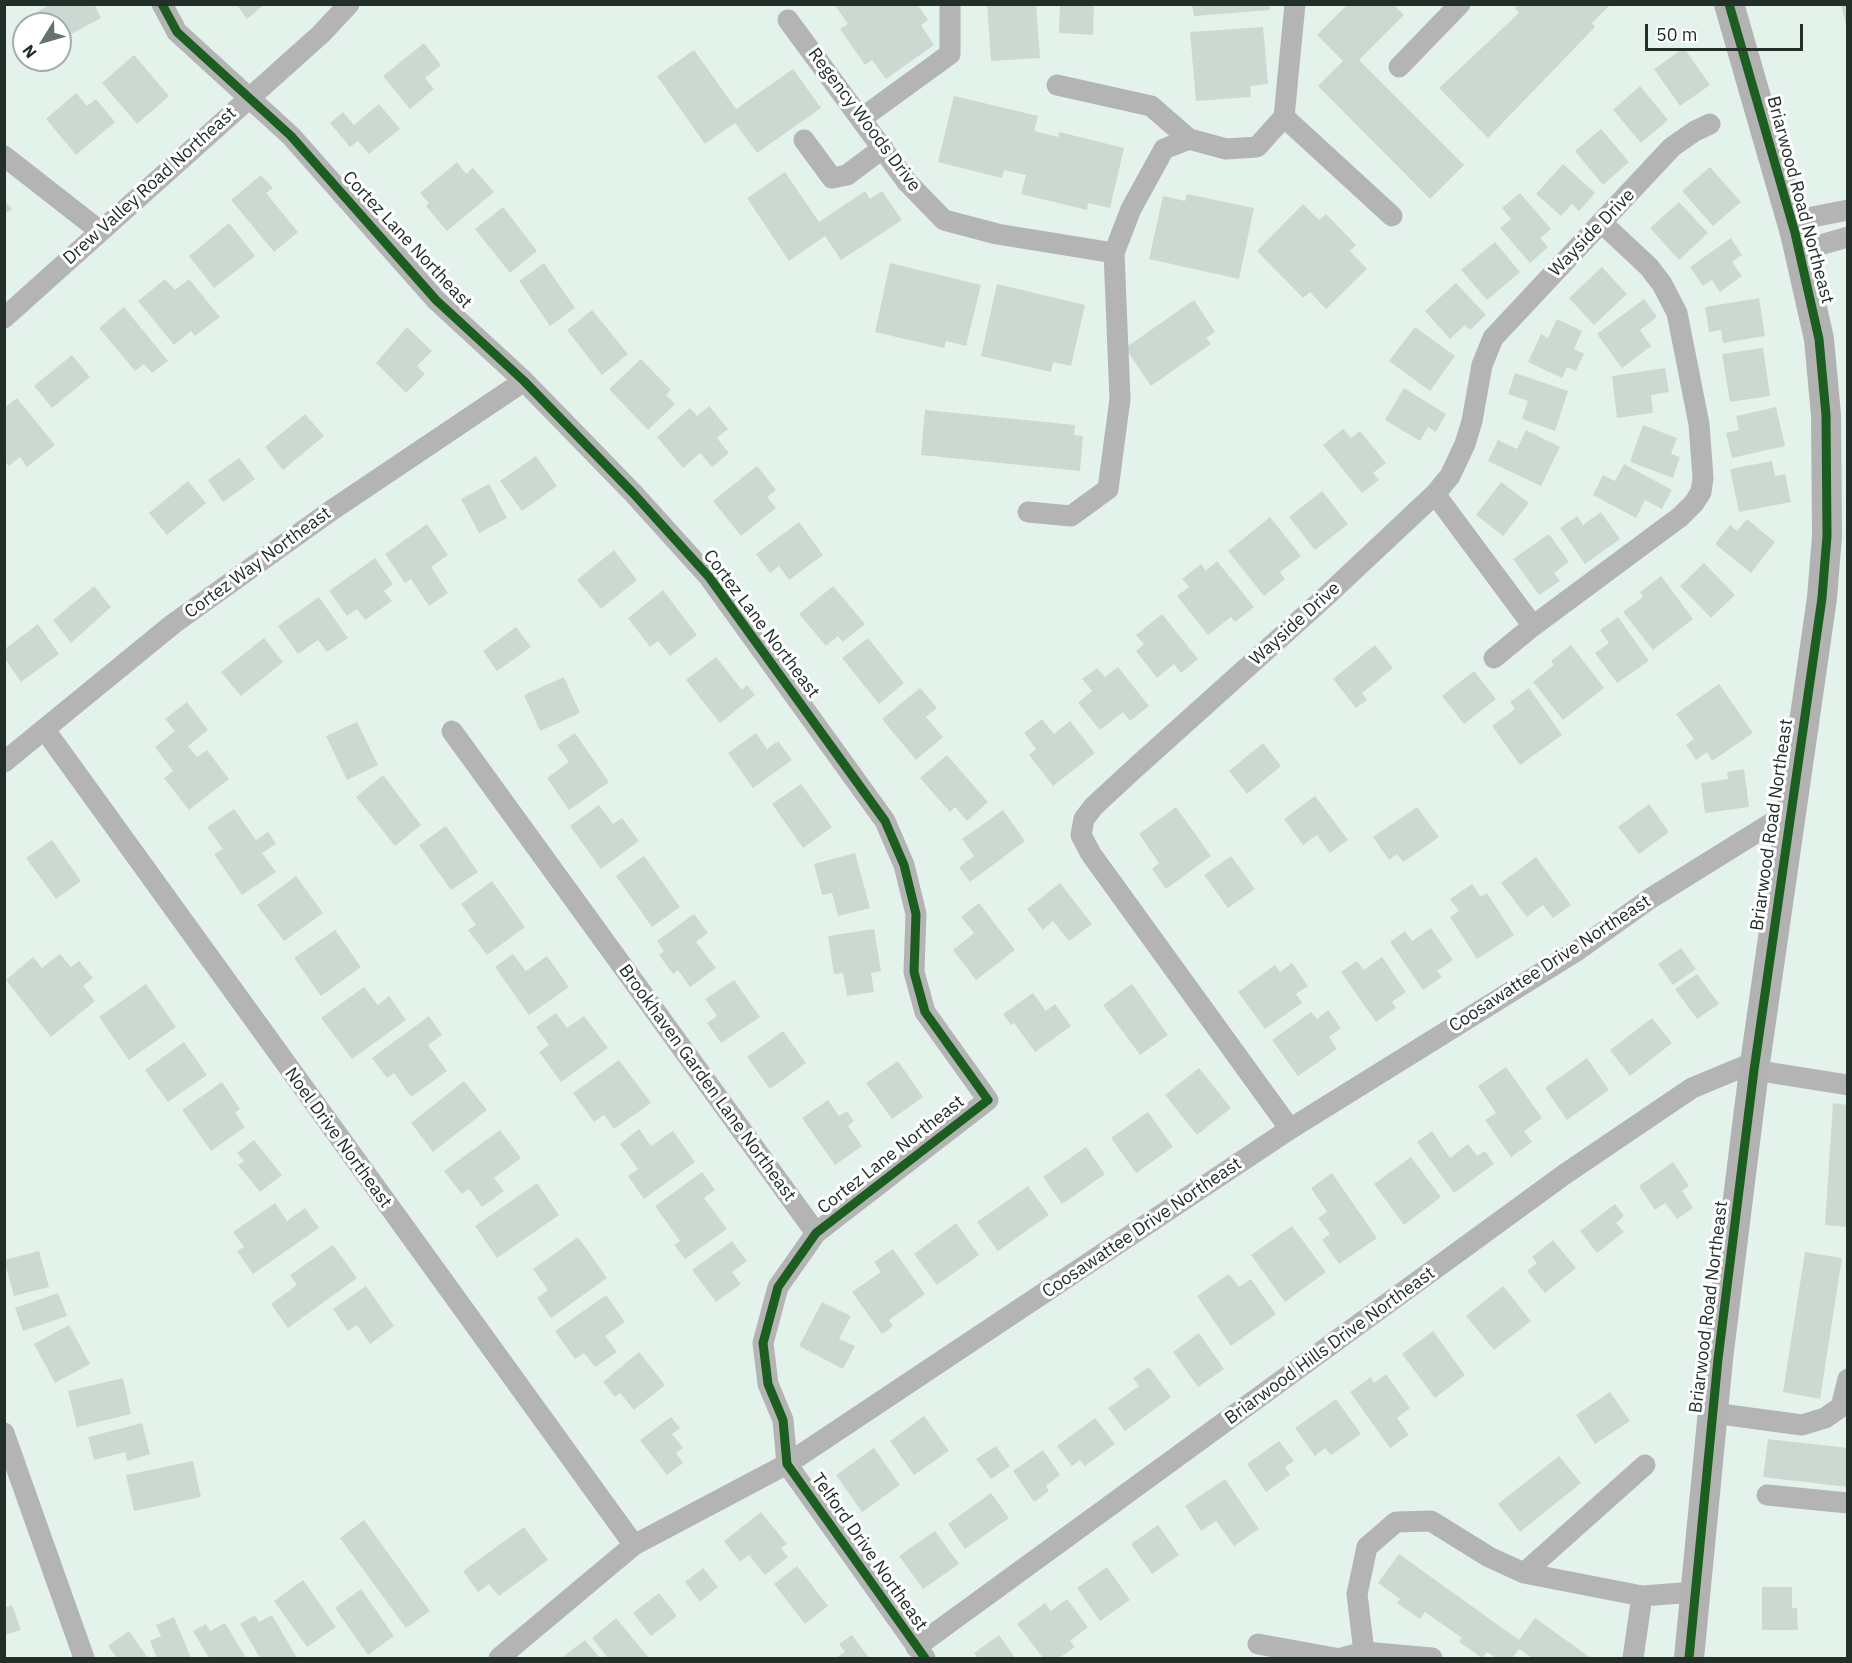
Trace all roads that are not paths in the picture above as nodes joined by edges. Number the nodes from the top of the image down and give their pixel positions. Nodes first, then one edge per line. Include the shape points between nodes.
1 (162, 4) edge
2 (350, 4) edge
3 (950, 4) edge
4 (1295, 4) edge
5 (1460, 4) edge
6 (1729, 4) edge
7 (788, 20) dead end
8 (1399, 67) dead end
9 (1057, 85) dead end
10 (248, 97) junction
11 (1284, 117) junction
12 (862, 118) junction
13 (1710, 124) dead end
14 (1189, 139) junction
15 (804, 140) dead end
16 (883, 148) junction
17 (4, 156) edge
18 (1848, 210) edge
19 (1392, 216) dead end
20 (1792, 221) junction
21 (1603, 224) junction
22 (100, 231) junction
23 (1848, 237) edge
24 (1799, 251) junction
25 (1114, 253) junction
26 (4, 318) edge
27 (524, 381) junction
28 (1435, 494) junction
29 (1028, 512) dead end
30 (1837, 535) edge
31 (1533, 626) junction
32 (1494, 658) dead end
33 (45, 730) junction
34 (452, 731) dead end
35 (4, 762) edge
36 (1792, 806) junction
37 (1754, 1070) junction
38 (1848, 1084) edge
39 (1290, 1129) junction
40 (816, 1233) junction
41 (1848, 1380) edge
42 (1713, 1413) junction
43 (4, 1433) edge
44 (787, 1464) junction
45 (1644, 1465) dead end
46 (1767, 1495) dead end
47 (1848, 1503) edge
48 (634, 1545) junction
49 (1524, 1574) junction
50 (1695, 1592) junction
51 (1642, 1596) junction
52 (1258, 1644) dead end
53 (1364, 1652) junction
54 (920, 1653) edge
55 (84, 1659) edge
56 (500, 1659) edge
57 (1335, 1659) edge
58 (1342, 1659) edge
59 (1432, 1659) edge
60 (1633, 1659) edge
61 (1689, 1659) edge

1 - 10 street, Cortez Lane Northeast via 177,32
2 - 10 street, Drew Valley Road Northeast
3 - 12 street via 950,54
4 - 11 street
5 - 8 street
6 - 20 street, Briarwood Road Northeast
7 - 12 street, Regency Woods Drive
9 - 14 street via 1151,106
10 - 22 street, Drew Valley Road Northeast
10 - 27 street, Cortez Lane Northeast via 291,136 436,300
11 - 14 street via 1257,147 1226,149
11 - 19 street
12 - 16 street, Regency Woods Drive
13 - 21 street, Wayside Drive via 1672,147
14 - 25 street via 1164,149 1131,209
15 - 16 street via 832,178 847,175
16 - 25 street, Regency Woods Drive via 907,182 944,220 997,234
17 - 22 street
18 - 20 street
20 - 24 street, Briarwood Road Northeast
21 - 28 street, Wayside Drive via 1493,338 1482,365 1466,444 1450,476
21 - 31 street via 1649,267 1677,313 1699,424 1701,492 1680,517
22 - 26 street, Drew Valley Road Northeast
23 - 24 street
24 - 30 street, Briarwood Road Northeast via 1820,339
25 - 29 street via 1120,399 1108,489 1071,516
27 - 33 street, Cortez Way Northeast via 173,624
27 - 40 street, Cortez Lane Northeast via 709,577 885,821 904,865 916,914 914,972 926,1012 988,1100
28 - 31 street
28 - 39 street, Wayside Drive via 1084,819 1081,835 1091,854
30 - 36 street, Briarwood Road Northeast via 1822,598
31 - 32 street
33 - 35 street, Cortez Way Northeast
33 - 48 street, Noel Drive Northeast
34 - 40 street, Brookhaven Garden Lane Northeast
36 - 37 street, Briarwood Road Northeast
36 - 39 street, Coosawattee Drive Northeast via 1783,816 1651,898 1578,950
37 - 38 street, Briarwood Hills Drive Northeast
37 - 42 street, Briarwood Road Northeast
37 - 54 street, Briarwood Hills Drive Northeast via 1745,1066 1692,1088 1575,1168
39 - 44 street, Coosawattee Drive Northeast
40 - 44 street via 778,1287 763,1343 768,1384 783,1420
41 - 42 street via 1841,1407 1825,1418 1803,1425
42 - 50 street, Briarwood Road Northeast
43 - 55 street
44 - 48 street, Coosawattee Drive Northeast
44 - 54 street, Telford Drive Northeast
45 - 49 street
46 - 47 street
48 - 56 street, Coosawattee Drive Northeast
49 - 51 street
49 - 53 street via 1431,1521 1396,1521 1366,1547 1358,1594
50 - 51 street
50 - 61 street, Briarwood Road Northeast
51 - 60 street
52 - 57 street
53 - 58 street
53 - 59 street

